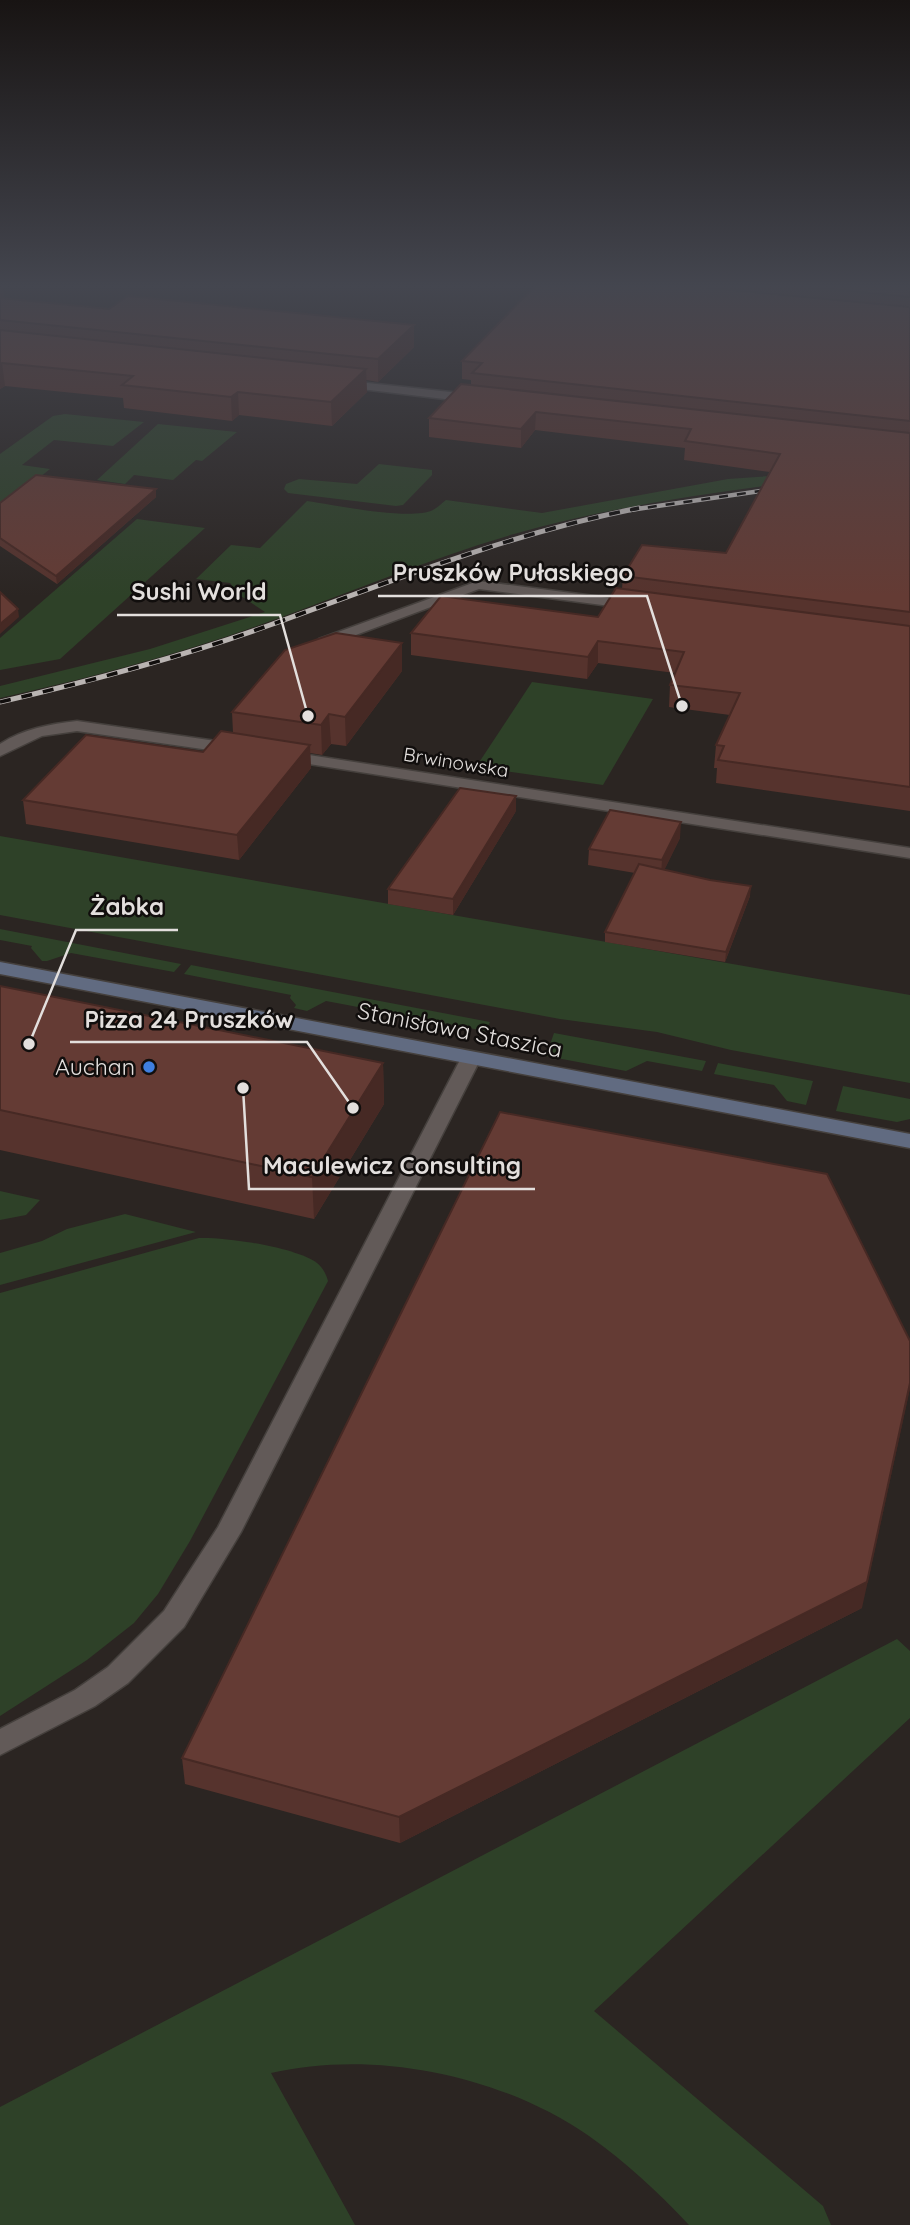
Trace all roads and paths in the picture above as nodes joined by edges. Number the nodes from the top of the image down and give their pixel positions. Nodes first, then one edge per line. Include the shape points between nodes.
1 (386, 389) edge
2 (486, 400) edge
3 (651, 608) edge
4 (324, 642) edge
5 (0, 751) edge
6 (910, 853) edge
7 (0, 968) edge
8 (471, 1058) junction
9 (910, 1141) edge
10 (0, 1743) edge

1 - 2 street
3 - 4 street via 478,585
5 - 6 street, Brwinowska via 26,736 77,726
7 - 8 street, Stanisława Staszica
8 - 9 street, Stanisława Staszica
8 - 10 street via 228,1532 174,1619 118,1675

